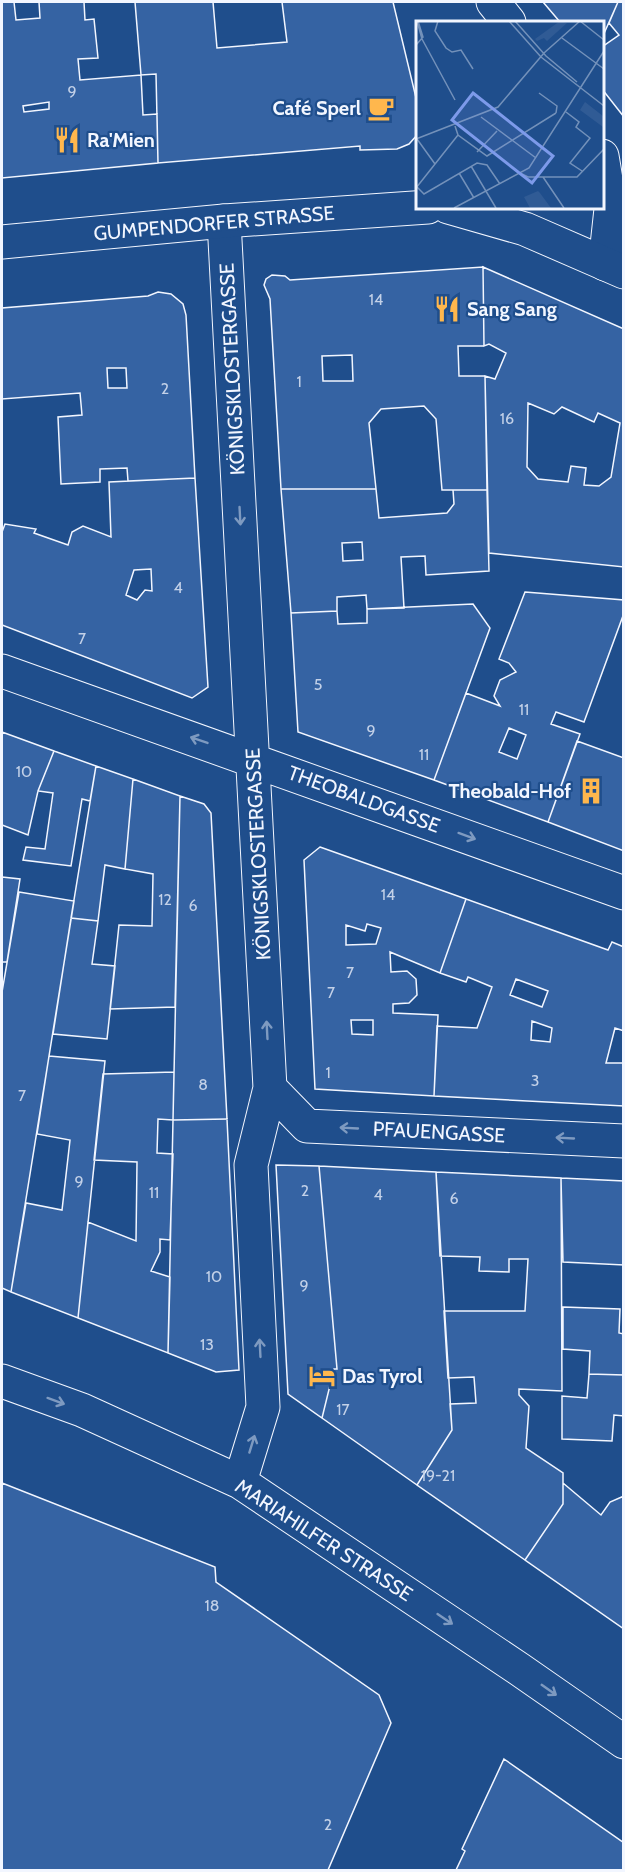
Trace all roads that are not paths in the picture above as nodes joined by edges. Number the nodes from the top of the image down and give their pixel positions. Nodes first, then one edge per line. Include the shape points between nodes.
1 (493, 2) edge
2 (508, 21) edge
3 (604, 164) edge
4 (416, 208) edge
5 (452, 208) edge
6 (224, 221) junction
7 (2, 242) edge
8 (614, 268) edge
9 (2, 671) edge
10 (254, 759) junction
11 (624, 893) edge
12 (270, 1088) junction
13 (624, 1141) edge
14 (2, 1381) edge
15 (240, 1482) junction
16 (624, 1742) edge

1 - 2 street
3 - 8 street
4 - 6 street, GUMPENDORFER STRASSE
5 - 8 street via 525,228
6 - 7 street, GUMPENDORFER STRASSE
6 -> 10 street, KÖNIGSKLOSTERGASSE
10 -> 9 street, THEOBALDGASSE
10 -> 11 street, THEOBALDGASSE
12 -> 10 street, KÖNIGSKLOSTERGASSE
13 -> 12 street, PFAUENGASSE via 307,1126
15 -> 12 street, KÖNIGSKLOSTERGASSE via 263,1407 251,1165
14 -> 15 street, MARIAHILFER STRASSE via 82,1410
15 -> 16 street, MARIAHILFER STRASSE

